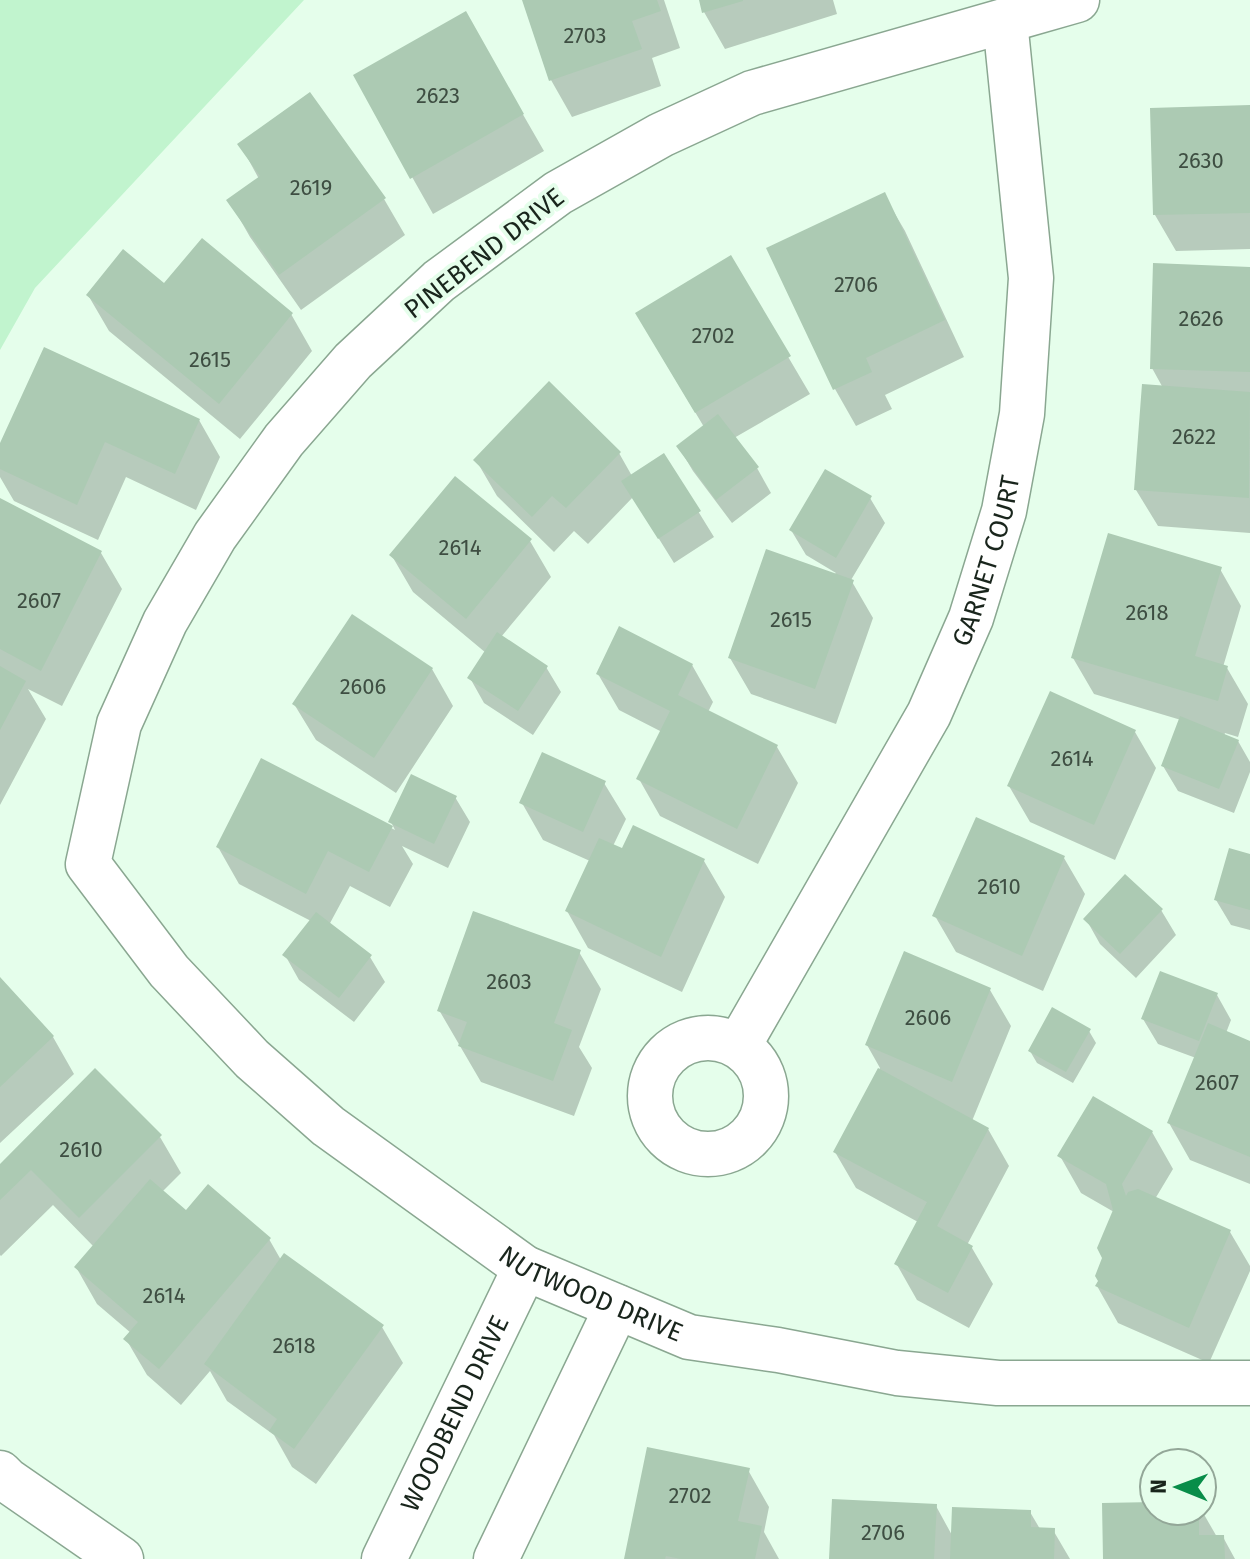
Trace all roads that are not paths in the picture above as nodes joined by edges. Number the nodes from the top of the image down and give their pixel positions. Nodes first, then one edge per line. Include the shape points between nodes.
1 (1077, 0) edge
2 (1005, 21) junction
3 (88, 864) joint
4 (739, 1045) dead end
5 (525, 1268) junction
6 (617, 1307) junction
7 (1250, 1383) edge
8 (0, 1473) edge
9 (121, 1559) edge
10 (384, 1559) edge
11 (496, 1559) edge

1 - 2 street, PINEBEND DRIVE
2 - 3 street, PINEBEND DRIVE via 752,93 661,135 558,193 439,281 353,361 284,440 215,536 165,622 119,724
2 - 4 street, GARNET COURT via 1031,278 1022,414 1004,511 971,618 929,714
3 - 5 street, NUTWOOD DRIVE via 169,971 252,1059 328,1126
5 - 6 street, NUTWOOD DRIVE
5 - 10 street, WOODBEND DRIVE
6 - 7 street, NUTWOOD DRIVE via 689,1337 897,1373 998,1383
6 - 11 street
8 - 9 street

